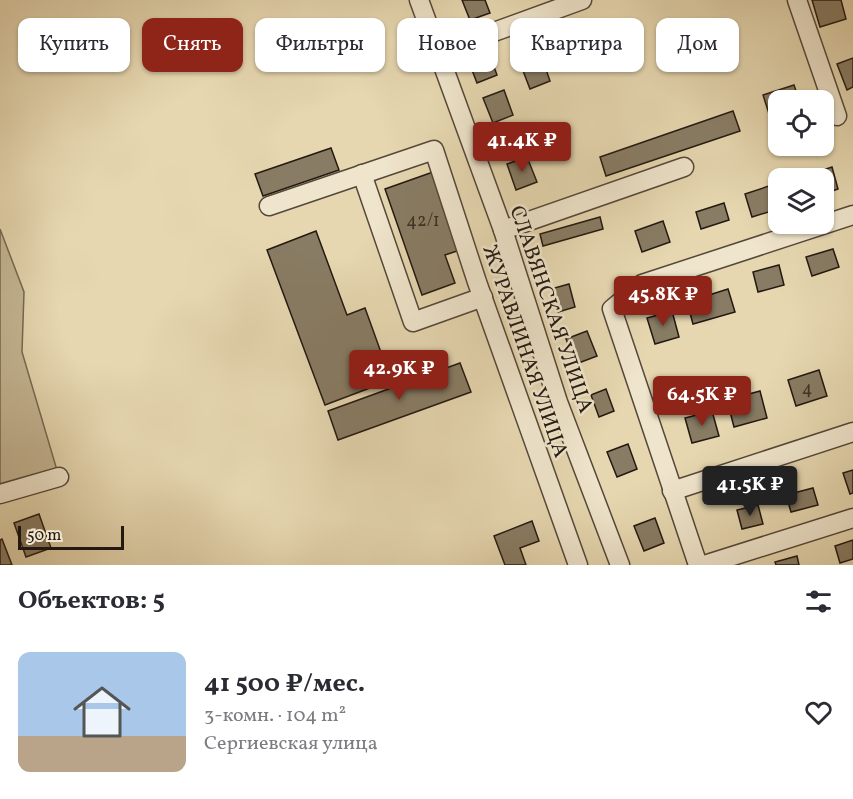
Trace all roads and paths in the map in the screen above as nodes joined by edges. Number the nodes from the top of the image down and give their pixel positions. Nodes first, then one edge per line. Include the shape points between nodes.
1 (419, 0) edge
2 (582, 0) edge
3 (797, 0) edge
4 (425, 18) edge
5 (498, 30) edge
6 (444, 72) edge
7 (837, 116) dead end
8 (684, 167) dead end
9 (362, 174) junction
10 (269, 206) dead end
11 (853, 215) edge
12 (503, 230) junction
13 (483, 297) junction
14 (853, 432) edge
15 (59, 477) dead end
16 (672, 492) junction
17 (0, 494) edge
18 (853, 518) edge
19 (578, 565) edge
20 (620, 565) edge
21 (698, 565) edge
22 (704, 565) edge

1 - 4 street, СЛАВЯНСКАЯ УЛИЦА
2 - 5 street
3 - 7 street
6 - 12 street, СЛАВЯНСКАЯ УЛИЦА
8 - 12 street
9 - 10 street
9 - 13 street, ЖУРАВЛИНАЯ УЛИЦА via 434,150
9 - 13 street via 413,322
11 - 16 street via 642,284 612,309
12 - 20 street, СЛАВЯНСКАЯ УЛИЦА via 558,402
13 - 19 street, ЖУРАВЛИНАЯ УЛИЦА
14 - 16 street
15 - 17 street
16 - 21 street
18 - 22 street

